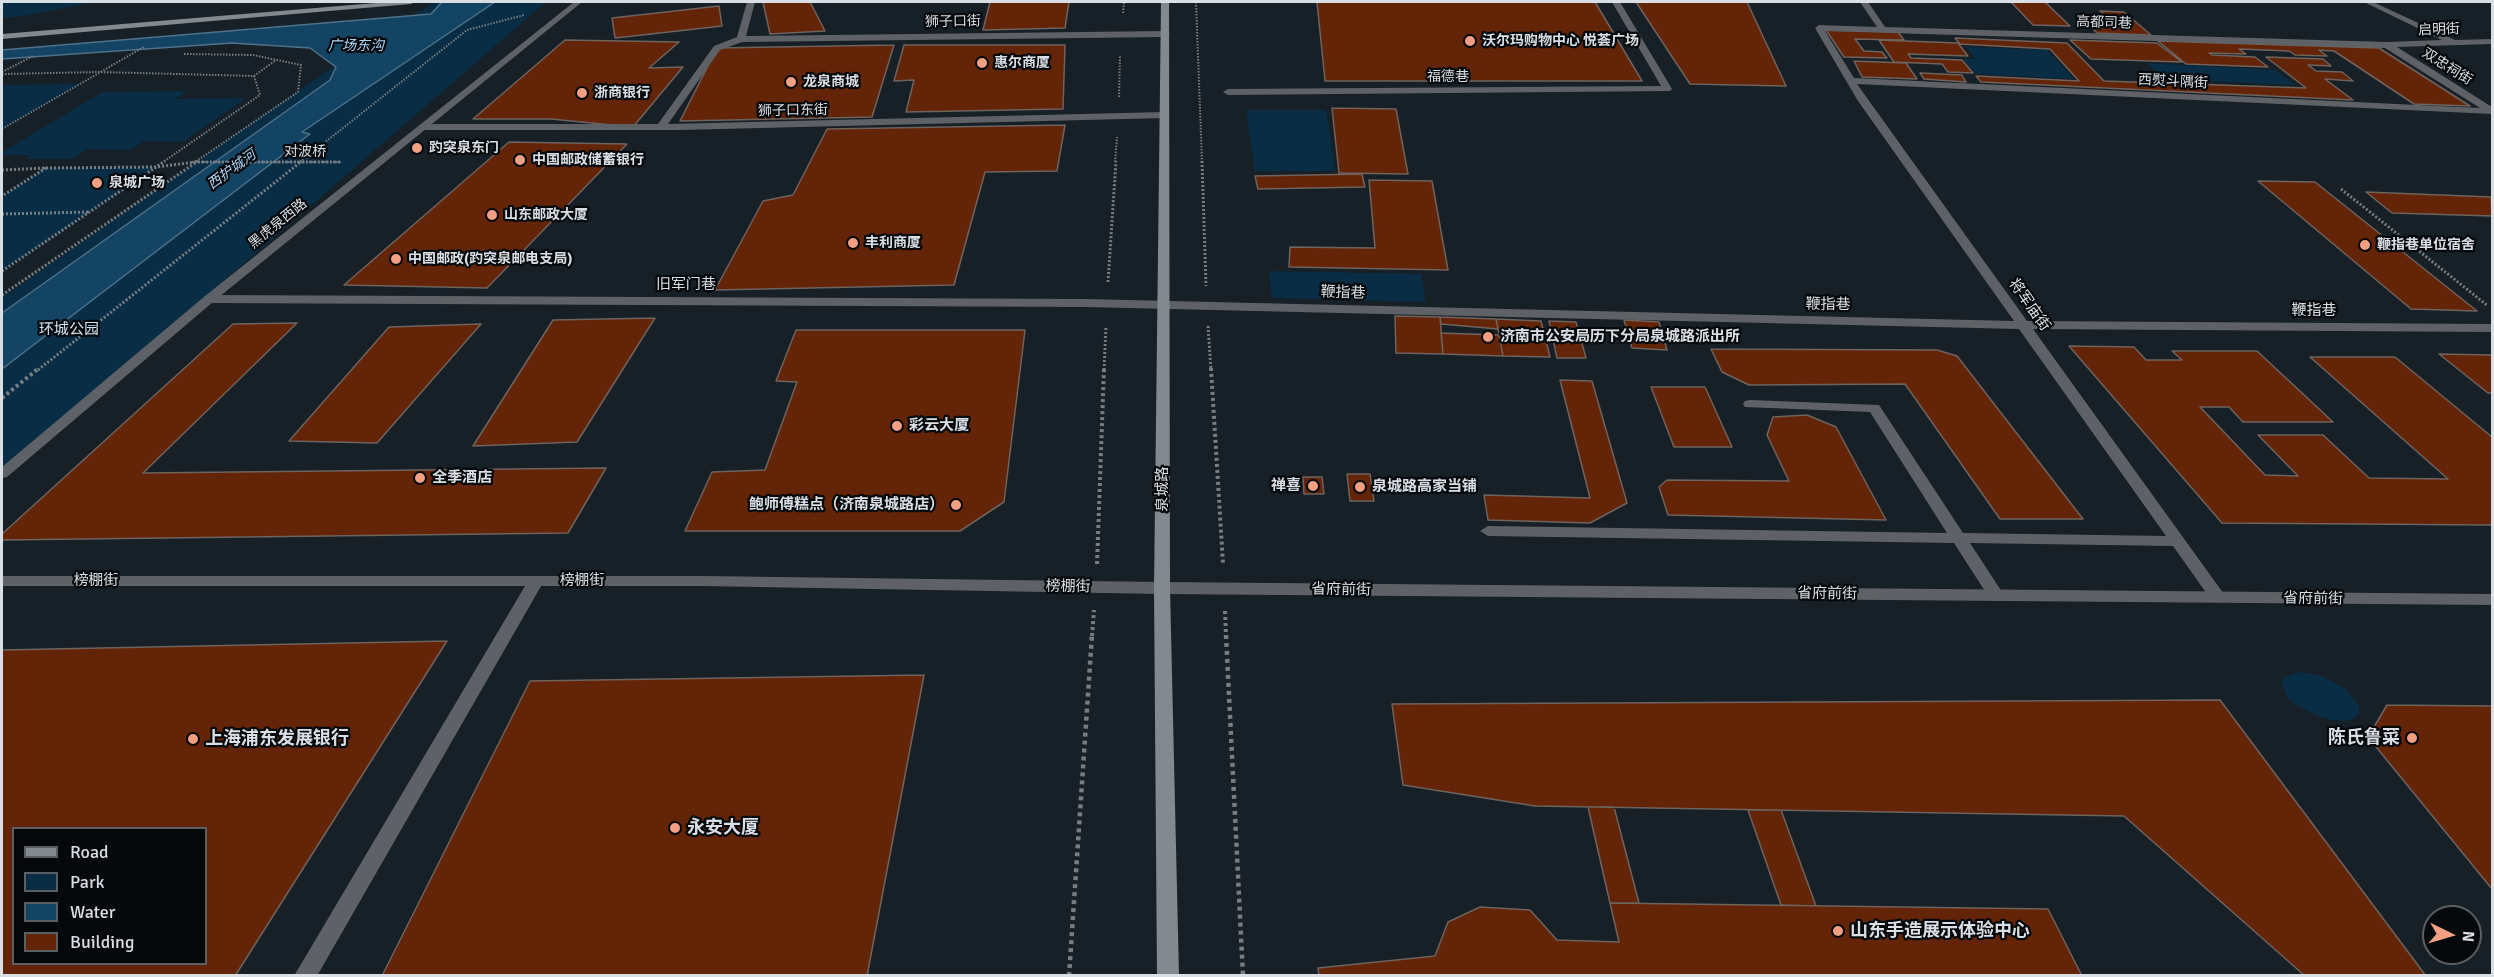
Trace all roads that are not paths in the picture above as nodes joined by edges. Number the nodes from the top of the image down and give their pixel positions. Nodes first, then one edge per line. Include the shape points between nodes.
1 (326, 2) edge
2 (411, 2) edge
3 (578, 2) edge
4 (751, 2) edge
5 (1166, 2) edge
6 (1616, 2) edge
7 (1864, 2) edge
8 (2368, 2) edge
9 (2, 27) edge
10 (1820, 27) joint
11 (1882, 29) junction
12 (1166, 34) junction
13 (2, 37) edge
14 (741, 39) junction
15 (2493, 42) edge
16 (2455, 43) junction
17 (2387, 45) junction
18 (1853, 81) junction
19 (1228, 92) dead end
20 (2492, 111) edge
21 (1165, 115) junction
22 (422, 127) junction
23 (661, 127) junction
24 (209, 299) junction
25 (1164, 304) junction
26 (2023, 325) junction
27 (2493, 328) edge
28 (1750, 404) dead end
29 (2, 474) edge
30 (1488, 531) dead end
31 (1957, 537) junction
32 (2176, 541) junction
33 (2, 581) edge
34 (536, 581) junction
35 (1162, 588) junction
36 (1996, 596) junction
37 (2218, 597) junction
38 (2493, 600) edge
39 (304, 975) edge
40 (1168, 975) edge

1 - 9 main road
2 - 13 main road
3 - 22 street, 黑虎泉西路
4 - 14 street
5 - 12 main road, 泉城路
6 - 19 street, 福德巷 via 1667,89
7 - 11 street
8 - 16 street
10 - 11 street, 高都司巷
10 - 18 street, 将军庙街
11 - 17 street, 高都司巷
12 - 14 street, 狮子口街
12 - 21 main road, 泉城路
14 - 23 street via 717,48
15 - 16 street, 启明街
16 - 17 street, 启明街
17 - 20 street, 双忠祠街
18 - 20 street, 西熨斗隅街
18 - 26 street, 将军庙街
21 - 23 street, 狮子口东街
21 - 25 main road, 泉城路
22 - 23 street, 狮子口东街
22 - 24 street, 黑虎泉西路
24 - 25 street, 旧军门巷
24 - 29 street, 黑虎泉西路
25 - 26 street, 鞭指巷
25 - 35 main road, 泉城路
26 - 27 street, 鞭指巷
26 - 32 street, 将军庙街
28 - 31 street via 1874,408
30 - 31 street
31 - 32 street
31 - 36 street
32 - 37 street, 将军庙街
33 - 34 street, 榜棚街
34 - 35 street, 榜棚街
34 - 39 street
35 - 36 street, 省府前街
35 - 40 main road, 泉城路
36 - 37 street, 省府前街
37 - 38 street, 省府前街

